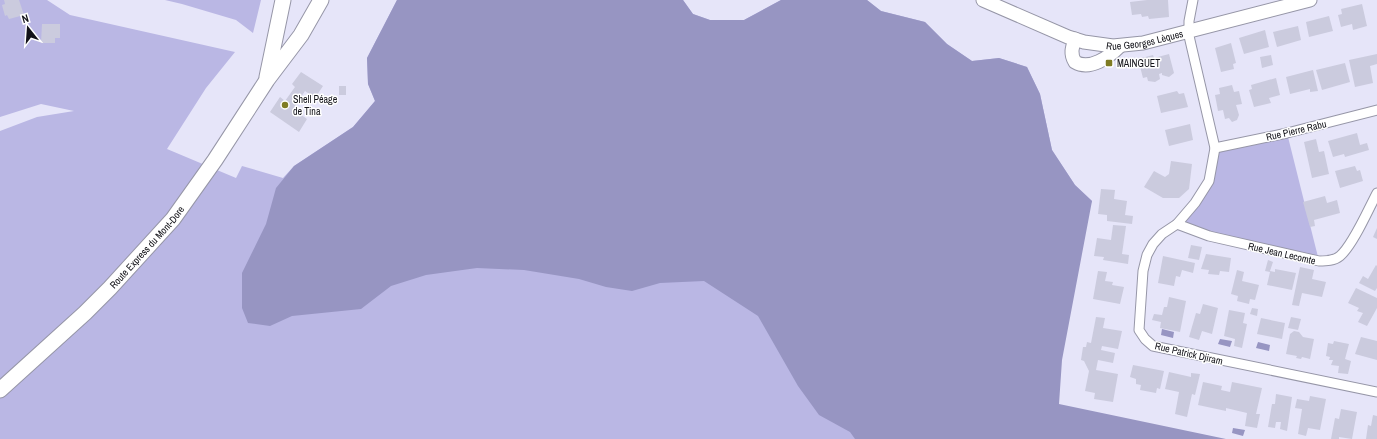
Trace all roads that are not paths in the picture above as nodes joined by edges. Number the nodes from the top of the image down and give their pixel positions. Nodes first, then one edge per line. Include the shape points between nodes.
1 (283, 0) edge
2 (322, 0) edge
3 (983, 0) edge
4 (1193, 0) edge
5 (1310, 0) edge
6 (1189, 32) junction
7 (1075, 39) junction
8 (1120, 46) junction
9 (266, 80) junction
10 (1377, 110) edge
11 (1216, 148) junction
12 (1377, 193) edge
13 (1177, 224) junction
14 (0, 390) edge
15 (1377, 392) edge

1 - 9 main road, Route Express du Mont-Dore
2 - 9 main road, Route Express du Mont-Dore via 301,34
3 - 7 main road, Rue Georges Lèques
4 - 6 street, Rue Patrick Djiram
5 - 6 main road, Rue Georges Lèques
6 - 8 main road, Rue Georges Lèques
6 - 11 street, Rue Patrick Djiram
7 - 8 main road, Rue Georges Lèques
7 - 8 main road via 1071,55 1074,62 1083,65 1104,59
9 - 14 main road, Route Express du Mont-Dore via 215,160 173,219 95,303
10 - 11 street, Rue Pierre Rabu
11 - 13 street, Rue Patrick Djiram via 1209,181
12 - 13 street, Rue Jean Lecomte via 1349,245 1340,257 1331,261 1319,261 1209,236
13 - 15 street, Rue Patrick Djiram via 1153,244 1143,271 1139,330 1149,343 1153,346

